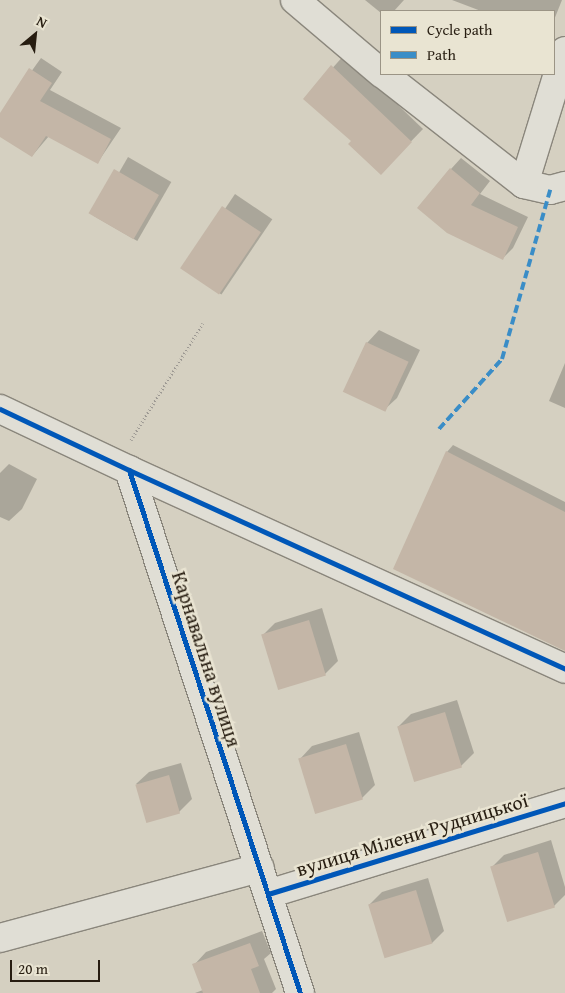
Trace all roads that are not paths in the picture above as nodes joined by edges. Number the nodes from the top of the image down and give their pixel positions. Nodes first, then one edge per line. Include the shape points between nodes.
1 (295, 0) edge
2 (565, 51) edge
3 (380, 71) edge
4 (385, 75) edge
5 (524, 184) junction
6 (565, 186) edge
7 (0, 409) edge
8 (123, 466) junction
9 (565, 669) edge
10 (565, 802) edge
11 (260, 868) junction
12 (268, 894) junction
13 (0, 938) edge
14 (300, 993) edge

1 - 3 street
2 - 5 street
4 - 5 street
5 - 6 street via 550,190
7 - 8 street
8 - 9 street
8 - 11 street, Карнавальна вулиця
10 - 12 street, вулиця Мілени Рудницької
11 - 12 street, Карнавальна вулиця
11 - 13 street
12 - 14 street, Карнавальна вулиця

